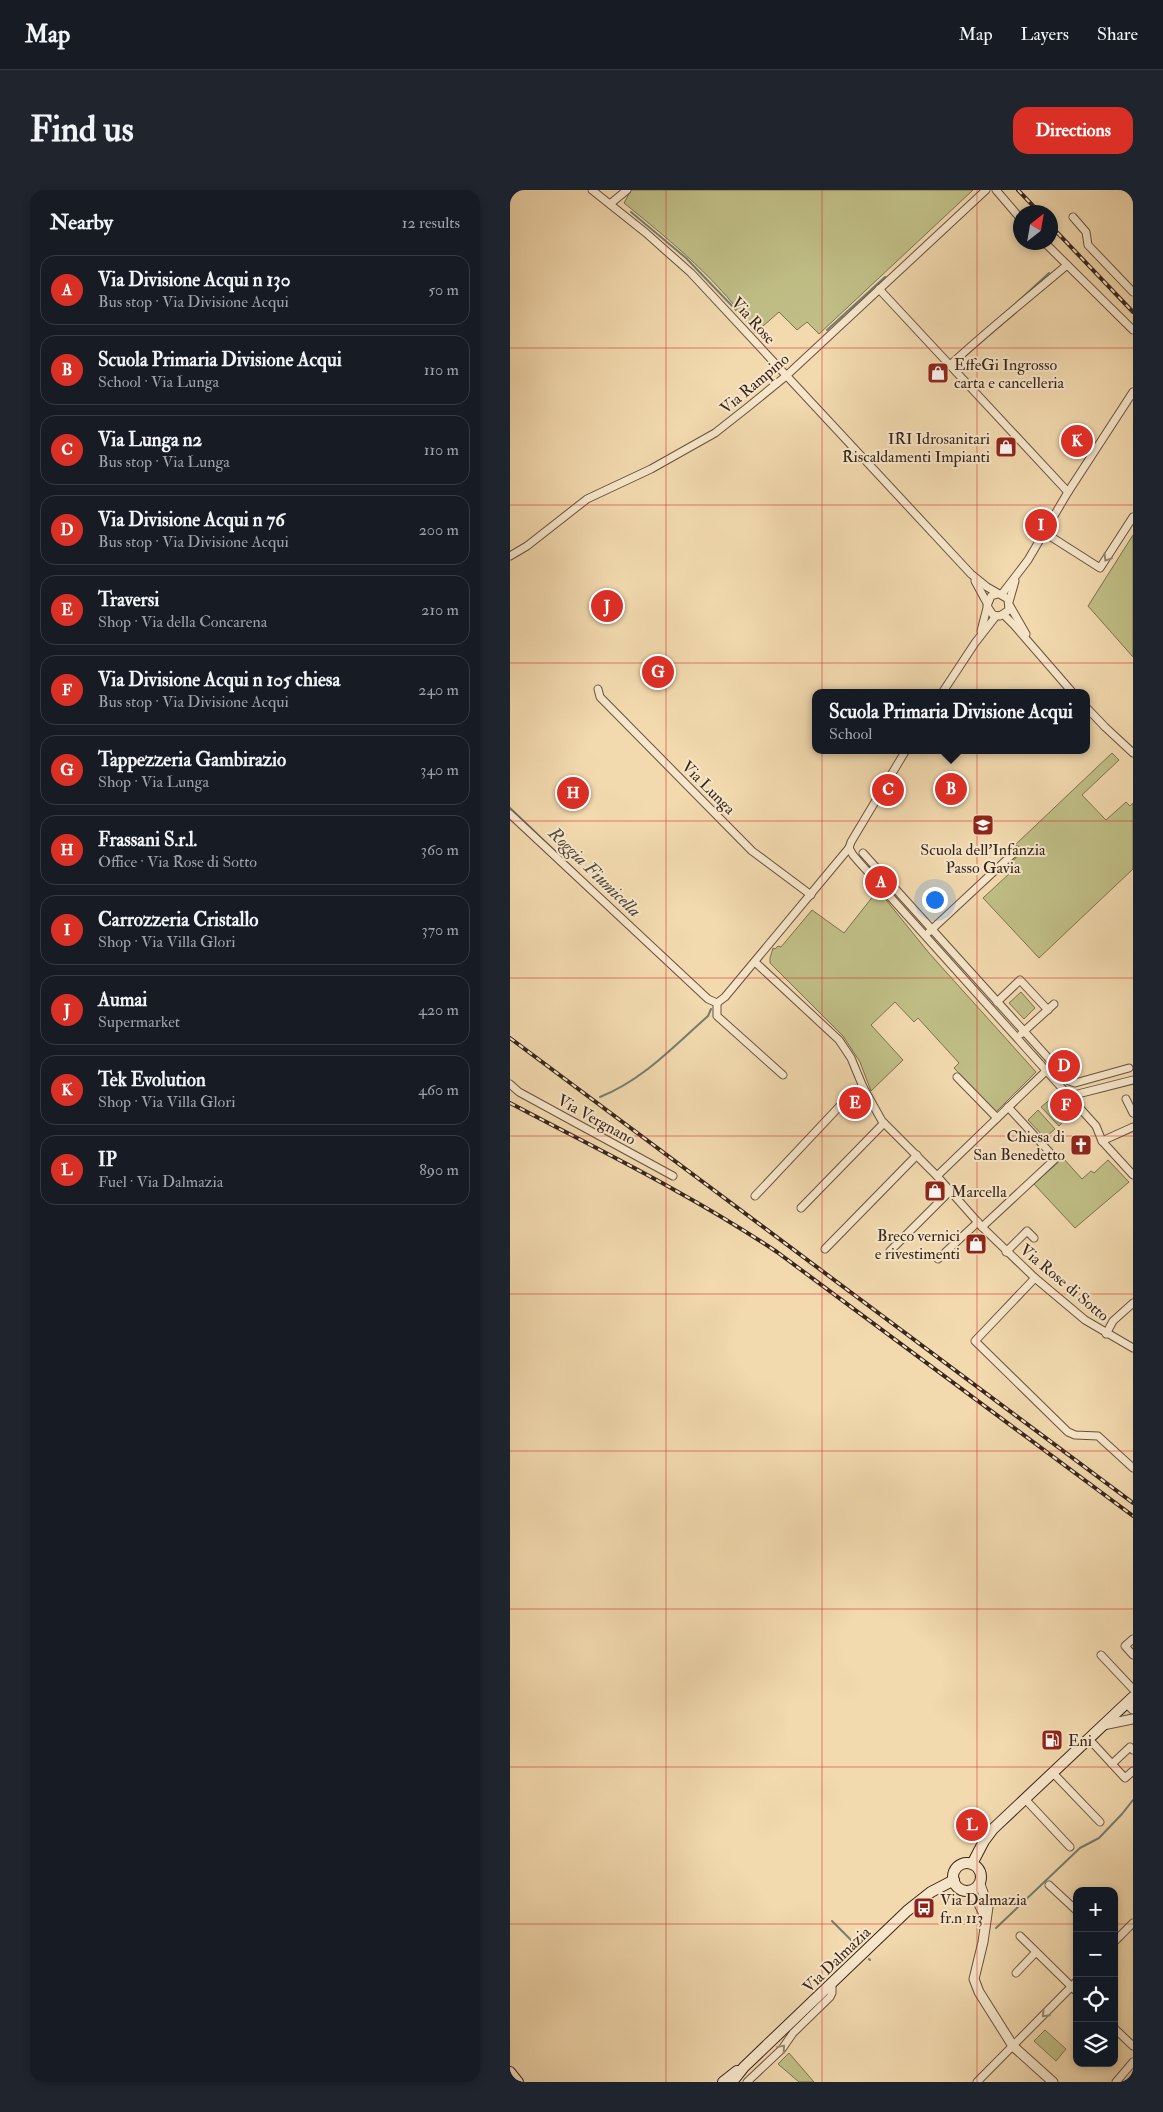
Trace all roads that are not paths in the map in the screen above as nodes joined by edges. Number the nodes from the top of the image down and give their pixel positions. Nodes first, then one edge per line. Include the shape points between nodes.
1 (592, 190) edge
2 (627, 190) edge
3 (986, 190) edge
4 (996, 190) edge
5 (610, 204) junction
6 (1013, 210) edge
7 (1073, 217) dead end
8 (1052, 250) edge
9 (1067, 265) junction
10 (879, 289) junction
11 (1133, 292) edge
12 (1133, 330) edge
13 (950, 365) junction
14 (786, 376) junction
15 (1133, 392) edge
16 (1068, 492) junction
17 (1133, 517) edge
18 (1045, 533) junction
19 (510, 556) edge
20 (971, 574) junction
21 (1017, 577) junction
22 (1000, 594) junction
23 (987, 604) junction
24 (1010, 604) junction
25 (1000, 616) junction
26 (975, 643) junction
27 (1034, 647) junction
28 (598, 689) dead end
29 (945, 689) edge
30 (1070, 689) edge
31 (1090, 711) edge
32 (1133, 753) edge
33 (904, 754) edge
34 (510, 814) edge
35 (849, 848) junction
36 (1017, 850) dead end
37 (862, 853) dead end
38 (811, 895) junction
39 (932, 930) junction
40 (926, 936) junction
41 (755, 962) junction
42 (717, 1002) junction
43 (997, 1002) junction
44 (1024, 1032) junction
45 (1017, 1038) junction
46 (1055, 1066) junction
47 (1129, 1068) dead end
48 (1048, 1071) junction
49 (1109, 1074) junction
50 (783, 1075) dead end
51 (958, 1077) dead end
52 (1133, 1080) edge
53 (510, 1084) edge
54 (1112, 1086) junction
55 (862, 1087) junction
56 (1070, 1096) junction
57 (1126, 1099) dead end
58 (1008, 1107) junction
59 (1133, 1113) edge
60 (997, 1118) junction
61 (884, 1123) junction
62 (1133, 1127) edge
63 (1102, 1141) junction
64 (916, 1155) junction
65 (1133, 1175) edge
66 (673, 1176) dead end
67 (937, 1176) junction
68 (950, 1191) junction
69 (755, 1196) dead end
70 (802, 1208) dead end
71 (980, 1225) junction
72 (1034, 1238) dead end
73 (825, 1249) dead end
74 (890, 1251) dead end
75 (1006, 1252) junction
76 (938, 1259) dead end
77 (1035, 1278) junction
78 (1133, 1303) edge
79 (1106, 1334) junction
80 (1133, 1348) edge
81 (1133, 1468) edge
82 (1133, 1639) edge
83 (1133, 1654) edge
84 (1101, 1655) dead end
85 (1133, 1689) edge
86 (1131, 1702) edge
87 (1133, 1719) edge
88 (1104, 1725) junction
89 (1089, 1739) junction
90 (1133, 1750) edge
91 (1112, 1764) junction
92 (1133, 1771) edge
93 (1053, 1773) junction
94 (1025, 1799) junction
95 (1100, 1822) dead end
96 (1070, 1847) dead end
97 (972, 1864) junction
98 (954, 1880) junction
99 (980, 1884) junction
100 (1049, 1884) dead end
101 (969, 1891) junction
102 (1073, 1907) edge
103 (987, 1918) junction
104 (1133, 1923) edge
105 (1020, 1936) dead end
106 (1118, 1938) edge
107 (1036, 1952) junction
108 (1016, 1973) dead end
109 (832, 1982) junction
110 (1073, 1985) edge
111 (1073, 1989) edge
112 (1118, 2032) edge
113 (1014, 2046) junction
114 (1133, 2046) edge
115 (1133, 2062) edge
116 (744, 2067) junction
117 (510, 2072) edge
118 (518, 2082) edge
119 (722, 2082) edge
120 (732, 2082) edge
121 (747, 2082) edge
122 (977, 2082) edge
123 (1053, 2082) edge
124 (1116, 2082) edge

1 - 5 street, Via Rose
2 - 5 street
3 - 10 street, Via Rampino
4 - 6 street
5 - 14 street, Via Rose via 691,273
7 - 11 street via 1086,232 1088,245
8 - 9 street
9 - 12 street
9 - 13 street
10 - 13 street
10 - 14 street, Via Rampino
13 - 16 street
14 - 19 street, Via Rampino via 715,433 651,469 587,499
14 - 20 street, Via Rose
15 - 16 street
16 - 18 street
17 -> 18 street via 1100,568
18 - 21 street
20 - 22 street, Via Rose
20 - 23 street, Via Rose
21 - 22 street
21 - 24 street
22 - 23 street via 991,596
22 - 24 street
23 - 25 street via 990,613
23 - 26 street via 984,624
24 - 25 street
24 - 27 street
25 - 26 street
25 - 27 street
26 - 29 street
27 - 30 street
28 - 38 street, Via Lunga via 600,697 752,851
31 - 32 street
33 - 35 street
34 - 42 street via 701,993
35 - 38 street
35 - 40 street
36 - 39 street
37 - 39 street
38 - 41 street
39 - 40 street
39 - 43 street
40 - 45 street
41 - 42 street
41 - 55 street, Via Rose di Sotto via 839,1040 851,1058
42 - 50 street via 717,1016
43 - 44 street
43 - 44 street via 1020,980 1051,1007
44 - 45 street
44 - 46 street
45 - 48 street
46 - 48 street
46 - 49 street via 1072,1083
47 - 49 street
48 - 56 street
48 - 58 street
49 - 54 street
51 - 60 street
52 - 54 street
53 - 66 street, Via Vergnano via 519,1092
54 - 56 street
55 - 61 street, Via Rose di Sotto
55 - 69 street
56 - 63 street via 1096,1126
57 - 59 street
58 - 60 street
58 - 71 street via 1054,1160
60 - 67 street
61 - 64 street, Via Rose di Sotto
61 - 70 street
62 - 63 street
63 - 65 street
64 - 67 street, Via Rose di Sotto
64 - 73 street
67 - 68 street, Via Rose di Sotto
68 - 71 street, Via Rose di Sotto
68 - 74 street
71 - 75 street, Via Rose di Sotto
71 - 76 street
72 - 75 street, Via Rose di Sotto via 1027,1231
75 - 77 street, Via Rose di Sotto
77 - 79 street, Via Rose di Sotto
77 - 81 street via 975,1341 1068,1432 1098,1436
78 - 79 street via 1113,1321
79 - 80 street, Via Rose di Sotto
82 - 83 street via 1125,1646
84 - 85 street
86 - 88 main road
87 - 88 street
88 - 89 main road
89 - 91 street
89 - 93 main road
90 - 91 street via 1130,1747
91 - 92 street via 1125,1778
93 - 94 main road
93 - 95 street
94 - 96 street
94 - 97 main road via 993,1829
97 - 98 main road via 958,1867
97 - 99 main road via 980,1872
98 - 101 main road via 959,1888
98 - 109 main road, Via Dalmazia via 931,1892 907,1911
99 - 101 main road
99 - 103 street via 988,1907
100 - 102 street
101 - 103 street
103 - 113 street via 974,1979
104 - 106 street
105 - 107 street
107 - 108 street
107 - 110 street
109 - 116 main road, Via Dalmazia
121 -> 109 street via 830,1997
111 -> 113 street
112 - 114 street
113 - 122 street
113 - 123 street
115 - 124 street
116 - 119 main road, Via Dalmazia
116 - 120 main road, Via Dalmazia
117 - 118 main road

